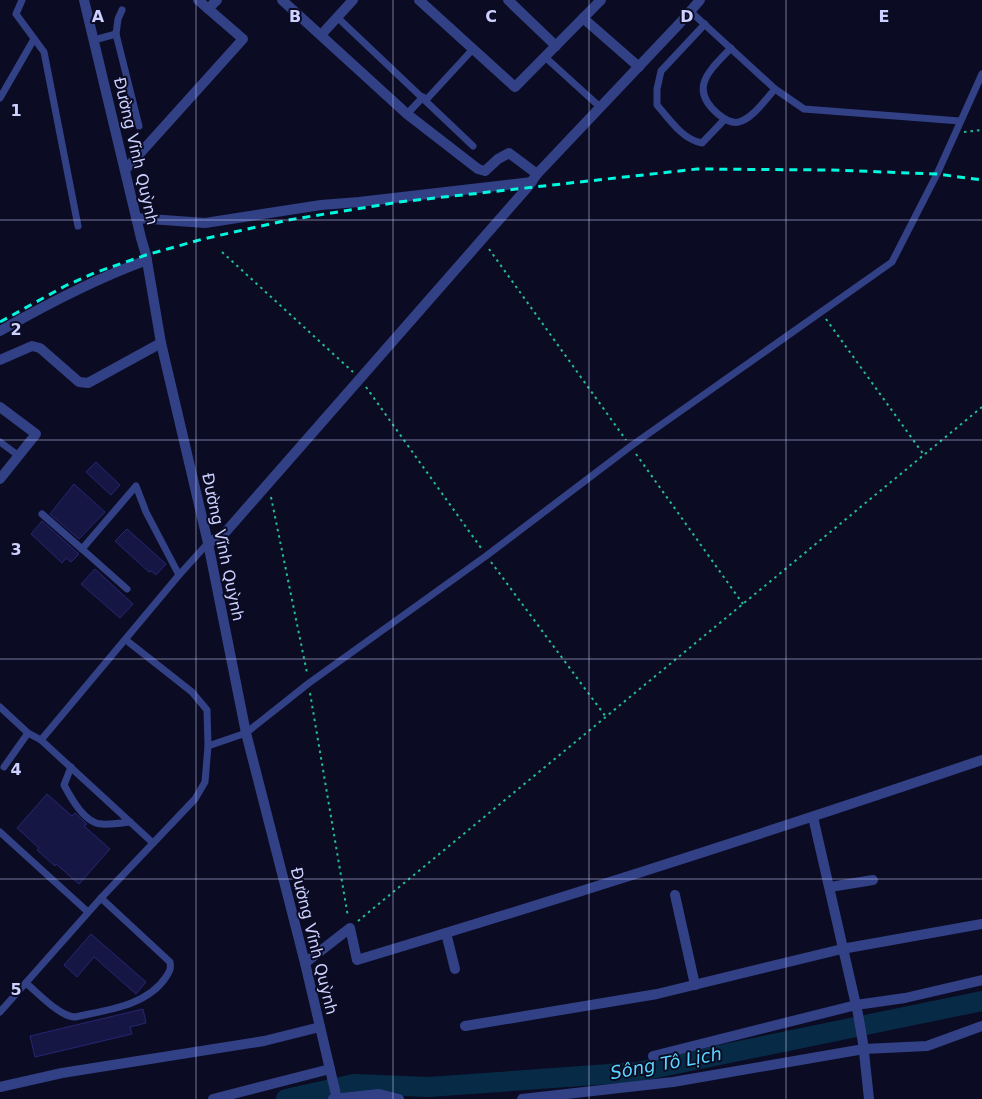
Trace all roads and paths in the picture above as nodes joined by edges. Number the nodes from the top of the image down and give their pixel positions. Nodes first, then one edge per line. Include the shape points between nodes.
1 (22, 0) edge
2 (84, 0) edge
3 (198, 0) edge
4 (217, 0) edge
5 (282, 0) edge
6 (353, 0) edge
7 (419, 0) edge
8 (508, 0) edge
9 (700, 0) edge
10 (596, 2) edge
11 (208, 9) junction
12 (122, 10) dead end
13 (690, 11) junction
14 (337, 17) junction
15 (583, 18) junction
16 (705, 24) junction
17 (116, 34) junction
18 (321, 35) junction
19 (34, 39) junction
20 (94, 40) junction
21 (556, 46) junction
22 (731, 48) junction
23 (473, 49) junction
24 (545, 57) junction
25 (639, 66) junction
26 (982, 74) edge
27 (776, 89) junction
28 (0, 98) edge
29 (424, 98) junction
30 (600, 107) junction
31 (407, 114) junction
32 (725, 119) junction
33 (960, 122) junction
34 (139, 126) dead end
35 (982, 130) edge
36 (955, 133) junction
37 (473, 146) dead end
38 (125, 170) junction
39 (534, 178) junction
40 (136, 218) junction
41 (78, 226) dead end
42 (482, 238) junction
43 (222, 252) dead end
44 (146, 260) junction
45 (822, 312) junction
46 (0, 331) edge
47 (161, 344) junction
48 (0, 360) edge
49 (360, 378) junction
50 (0, 407) edge
51 (982, 407) edge
52 (0, 442) edge
53 (631, 446) junction
54 (924, 455) junction
55 (19, 456) junction
56 (0, 479) edge
57 (268, 482) junction
58 (42, 514) dead end
59 (208, 543) junction
60 (82, 549) junction
61 (179, 575) junction
62 (128, 589) dead end
63 (743, 604) junction
64 (126, 640) junction
65 (309, 683) junction
66 (0, 707) edge
67 (28, 733) junction
68 (246, 733) junction
69 (41, 740) junction
70 (208, 746) junction
71 (982, 760) edge
72 (4, 767) dead end
73 (71, 767) junction
74 (813, 817) junction
75 (130, 822) junction
76 (0, 832) edge
77 (153, 843) junction
78 (873, 880) dead end
79 (830, 887) junction
80 (675, 894) dead end
81 (101, 898) junction
82 (88, 912) junction
83 (982, 924) edge
84 (350, 928) junction
85 (446, 933) junction
86 (842, 949) junction
87 (305, 963) junction
88 (455, 969) dead end
89 (982, 980) edge
90 (26, 982) junction
91 (695, 985) junction
92 (857, 1010) junction
93 (0, 1012) edge
94 (465, 1026) dead end
95 (982, 1026) edge
96 (320, 1027) junction
97 (863, 1046) junction
98 (653, 1056) dead end
99 (331, 1071) junction
100 (0, 1087) edge
101 (336, 1098) edge
102 (213, 1099) edge
103 (399, 1099) edge
104 (522, 1099) edge
105 (868, 1099) edge

1 - 19 lane via 16,14
2 - 20 street, Đường Vĩnh Quỳnh
3 - 11 street
4 - 11 street
5 - 18 street
6 - 14 street
7 - 23 street
8 - 21 street
9 - 13 street
10 - 15 street
11 - 38 street via 243,40
12 - 17 lane
13 - 16 lane
13 - 25 street
14 - 18 street
14 - 29 lane
15 - 21 street
15 - 25 street
16 - 22 lane
16 - 32 lane via 661,71 657,105 690,140 697,142 702,143
17 - 20 lane
17 - 34 lane
18 - 31 street
19 - 28 lane
19 - 41 lane via 44,52
20 - 38 street, Đường Vĩnh Quỳnh
21 - 24 street
22 - 27 lane
22 - 32 lane via 704,82 707,103
23 - 24 street via 515,87
23 - 29 lane
24 - 30 lane
25 - 30 street
26 - 33 lane
27 - 32 lane via 748,118 733,123
27 - 33 lane via 804,109
29 - 31 lane
29 - 37 lane
30 - 39 street
31 - 39 street via 481,171 509,153
33 - 36 lane
35 - 36 path
36 - 45 lane via 892,262
38 - 40 street, Đường Vĩnh Quỳnh
39 - 40 street via 320,205 205,224
39 - 42 street
40 - 44 street, Đường Vĩnh Quỳnh
42 - 49 street
42 - 53 path
43 - 49 path
44 - 46 street via 50,303
44 - 47 street, Đường Vĩnh Quỳnh
45 - 53 lane
45 - 54 path
47 - 48 street via 88,383 79,382 40,348 32,346
47 - 59 street, Đường Vĩnh Quỳnh
49 - 57 street
50 - 55 street via 36,434
51 - 54 path
52 - 55 lane
53 - 63 path
53 - 65 lane via 486,556
54 - 63 path
55 - 56 street
57 - 59 street via 223,535
57 - 65 path
58 - 60 lane
59 - 61 lane
59 - 68 street, Đường Vĩnh Quỳnh
60 - 61 lane via 136,486
60 - 62 lane
61 - 64 lane
63 - 84 path
64 - 69 lane
64 - 70 lane via 192,692 207,710
65 - 68 lane
65 - 84 path
66 - 67 lane
67 - 69 lane
67 - 72 lane
68 - 70 lane
68 - 87 street, Đường Vĩnh Quỳnh
69 - 73 lane
70 - 77 lane via 205,782 195,799
71 - 74 street
73 - 75 lane
73 - 75 lane via 64,785 72,802 84,815 100,824
74 - 79 street
74 - 85 street
75 - 77 lane
76 - 82 lane
77 - 81 lane
78 - 79 street
79 - 86 street
80 - 91 street
81 - 82 lane
81 - 90 lane via 170,962 170,970 164,980 155,990 132,1002 75,1017 62,1013
82 - 90 lane
83 - 86 street
84 - 85 street via 357,960
84 - 87 street
85 - 88 street
86 - 91 street
86 - 92 street
87 - 96 street, Đường Vĩnh Quỳnh
89 - 92 street
90 - 93 lane
91 - 94 street
92 - 97 street
92 - 98 street
95 - 97 street via 926,1046
96 - 99 street, Đường Vĩnh Quỳnh
96 - 100 street
97 - 104 street via 673,1082
97 - 105 street
99 - 101 street, Đường Vĩnh Quỳnh
99 - 102 street
101 - 103 street via 379,1094

